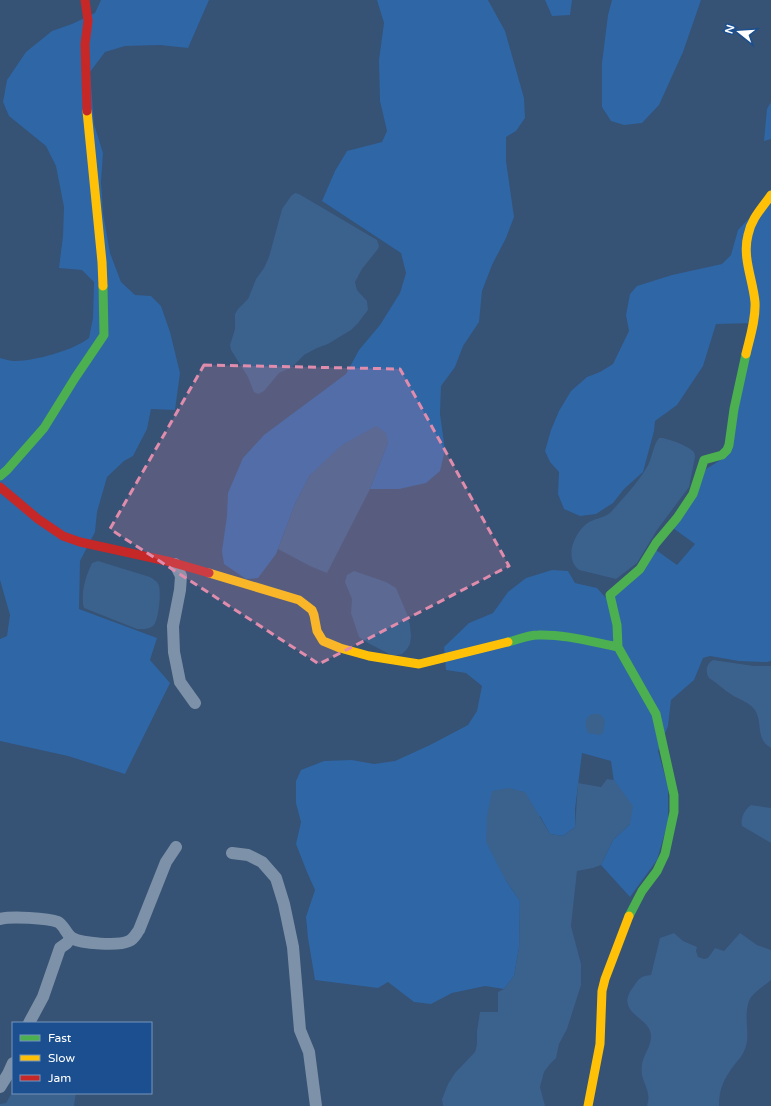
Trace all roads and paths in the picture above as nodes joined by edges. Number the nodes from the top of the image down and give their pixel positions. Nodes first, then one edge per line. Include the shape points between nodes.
1 (86, 0) edge
2 (771, 195) edge
3 (0, 476) edge
4 (0, 487) edge
5 (175, 564) junction
6 (618, 647) junction
7 (195, 704) dead end
8 (176, 847) dead end
9 (232, 853) dead end
10 (0, 919) edge
11 (71, 937) junction
12 (30, 1022) edge
13 (12, 1064) edge
14 (0, 1086) edge
15 (316, 1106) edge
16 (588, 1106) edge

1 - 3 street via 87,116 102,262 104,335 44,428
2 - 6 street via 751,224 746,241 755,312 726,450 721,455 704,460 696,487 683,509 656,543 640,569 610,595 617,625
4 - 5 street via 63,536
5 - 6 street via 299,600 312,610 318,633 323,641 332,646 399,663 419,664 536,635
5 - 7 street via 181,576 173,626 174,652 180,682
6 - 16 street via 656,714 672,776 674,812 665,854 629,916 605,979 602,991 600,1044
8 - 11 street via 166,862 133,939 118,944 98,944
9 - 15 street via 248,855 262,862 276,878 293,947 300,1030 309,1052
10 - 11 street via 15,917 60,923
11 - 12 street via 60,948 43,997
13 - 14 street

